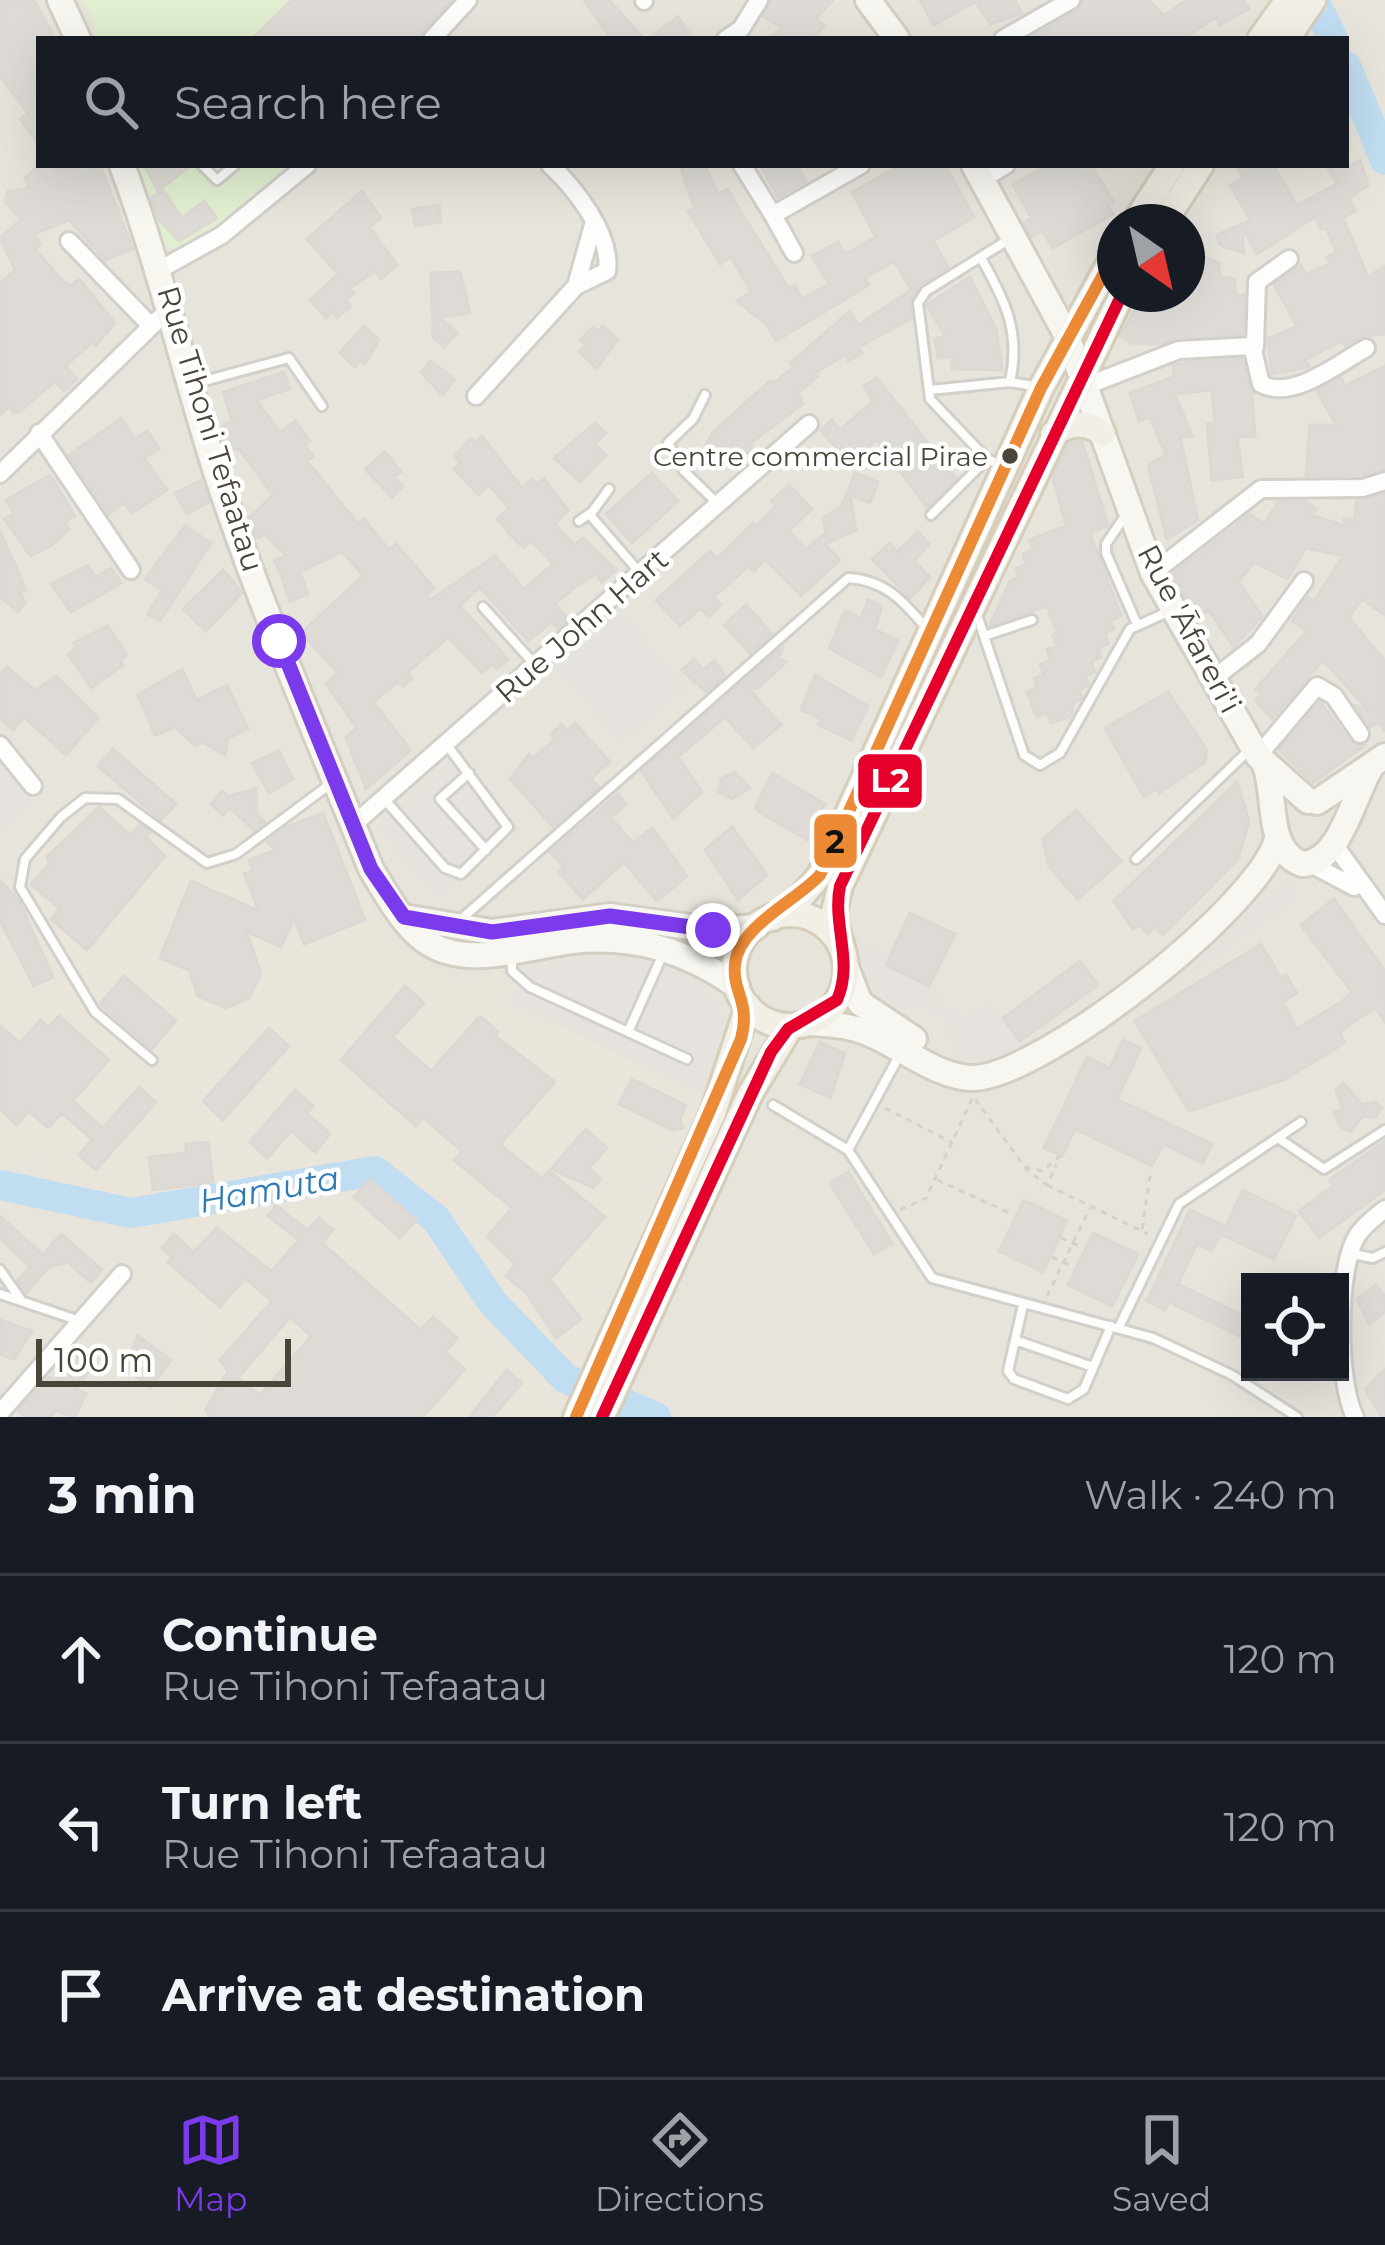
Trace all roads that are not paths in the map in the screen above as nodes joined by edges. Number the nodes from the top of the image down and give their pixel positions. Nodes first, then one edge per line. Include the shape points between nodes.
1 (60, 0) edge
2 (468, 0) edge
3 (1071, 0) edge
4 (754, 2) edge
5 (875, 2) edge
6 (1302, 3) edge
7 (77, 36) edge
8 (435, 36) edge
9 (730, 36) edge
10 (895, 36) edge
11 (1008, 36) edge
12 (1264, 36) edge
13 (1288, 36) edge
14 (123, 168) edge
15 (205, 168) edge
16 (231, 168) edge
17 (303, 168) edge
18 (553, 168) edge
19 (744, 168) edge
20 (827, 168) edge
21 (857, 168) edge
22 (1170, 168) edge
23 (1199, 168) edge
24 (978, 172) edge
25 (835, 183) junction
26 (1147, 204) edge
27 (1176, 204) edge
28 (773, 215) junction
29 (593, 225) junction
30 (1014, 236) junction
31 (69, 241) dead end
32 (794, 253) dead end
33 (981, 258) junction
34 (1289, 259) dead end
35 (161, 268) junction
36 (1097, 284) edge
37 (576, 286) junction
38 (170, 308) junction
39 (1114, 312) edge
40 (150, 326) junction
41 (1067, 336) junction
42 (1255, 347) junction
43 (1366, 348) dead end
44 (1084, 380) junction
45 (1010, 382) junction
46 (192, 384) junction
47 (1041, 388) junction
48 (930, 390) junction
49 (705, 394) dead end
50 (476, 396) dead end
51 (322, 406) dead end
52 (809, 424) dead end
53 (39, 433) junction
54 (1053, 434) junction
55 (1103, 434) junction
56 (997, 463) junction
57 (0, 474) edge
58 (1385, 481) edge
59 (609, 489) dead end
60 (718, 504) junction
61 (1130, 511) junction
62 (590, 514) junction
63 (931, 515) dead end
64 (578, 521) dead end
65 (131, 570) dead end
66 (1153, 573) junction
67 (641, 575) junction
68 (1304, 581) dead end
69 (974, 605) junction
70 (483, 607) dead end
71 (1174, 609) junction
72 (1032, 620) dead end
73 (1136, 622) junction
74 (933, 635) junction
75 (984, 636) junction
76 (537, 667) junction
77 (1214, 679) junction
78 (1360, 734) dead end
79 (0, 745) edge
80 (447, 745) junction
81 (1258, 755) junction
82 (1378, 763) edge
83 (470, 773) junction
84 (335, 781) junction
85 (33, 786) dead end
86 (384, 799) junction
87 (1312, 801) junction
88 (353, 825) junction
89 (1276, 834) junction
90 (1338, 837) junction
91 (486, 850) junction
92 (1136, 859) dead end
93 (1307, 864) junction
94 (1244, 893) junction
95 (1370, 898) junction
96 (1385, 915) edge
97 (404, 917) junction
98 (765, 922) junction
99 (529, 926) junction
100 (452, 927) junction
101 (666, 947) junction
102 (511, 952) junction
103 (845, 961) junction
104 (742, 996) junction
105 (800, 1024) junction
106 (628, 1032) junction
107 (902, 1050) junction
108 (687, 1059) dead end
109 (152, 1060) dead end
110 (992, 1075) junction
111 (773, 1105) dead end
112 (1301, 1122) dead end
113 (1385, 1130) edge
114 (1278, 1138) junction
115 (848, 1150) junction
116 (1385, 1209) edge
117 (1385, 1252) edge
118 (1349, 1254) junction
119 (0, 1270) edge
120 (122, 1274) dead end
121 (0, 1294) edge
122 (22, 1301) junction
123 (1023, 1305) junction
124 (78, 1320) junction
125 (1115, 1326) junction
126 (1015, 1340) junction
127 (1093, 1367) junction
128 (611, 1368) junction
129 (592, 1411) edge
130 (0, 1413) edge
131 (1297, 1417) edge
132 (1355, 1417) edge

1 - 7 main road
2 - 8 street
3 - 11 street
4 - 9 street
5 - 10 main road
6 - 12 main road
6 - 13 main road
14 - 35 main road, Rue Tihoni Tefaatau
15 - 16 lane via 217,180
17 - 35 street via 222,235
18 - 29 street
19 - 28 street
20 - 25 lane
21 - 25 street
22 - 26 main road
23 - 27 main road
24 - 30 main road, Rue 'Āfareri'i
25 - 28 street
28 - 32 street
29 - 37 street
29 - 37 street via 607,271
30 - 33 lane
30 - 41 main road, Rue 'Āfareri'i
31 - 40 street
33 - 45 lane via 1010,314
33 - 48 lane via 920,296
34 - 42 street via 1256,282
35 - 38 main road, Rue Tihoni Tefaatau
36 - 41 main road
37 - 50 street
38 - 40 street
38 - 46 main road, Rue Tihoni Tefaatau
39 - 44 main road
40 - 53 street
41 - 44 main road, Rue 'Āfareri'i
41 - 47 main road
42 - 43 street via 1261,384 1277,390
42 - 44 street via 1179,350
44 - 54 main road
44 - 55 main road, Rue 'Āfareri'i
45 - 47 lane
45 - 48 lane
46 - 51 lane via 289,358
46 - 84 main road, Rue Tihoni Tefaatau via 218,478
47 - 56 main road
48 - 56 lane via 939,411
49 - 60 lane via 668,443
52 - 60 street, Rue John Hart
53 - 57 street
53 - 65 street
54 - 55 main road via 1076,424
54 - 69 main road
55 - 61 main road, Rue 'Āfareri'i
56 - 63 lane
56 - 74 main road
58 - 66 street via 1262,488
59 - 62 lane
60 - 67 street, Rue John Hart
61 - 66 main road, Rue 'Āfareri'i
61 - 73 lane via 1106,553
62 - 64 lane
62 - 67 lane
66 - 71 main road, Rue 'Āfareri'i
67 - 76 street, Rue John Hart
68 - 77 street via 1258,644
69 - 75 lane
69 - 103 main road via 840,886 833,916
70 - 76 lane
71 - 73 lane
71 - 77 main road, Rue 'Āfareri'i
72 - 75 lane
73 - 75 lane via 1060,753 1040,765 1024,755
74 - 98 main road via 820,875
74 - 100 lane via 873,579 848,578
76 - 80 street, Rue John Hart
77 - 81 main road, Rue 'Āfareri'i
78 - 81 street via 1320,686 1306,692
79 - 85 street
80 - 83 lane
80 - 86 street, Rue John Hart
81 - 87 main road, Rue 'Āfareri'i
81 - 89 main road, Rue 'Āfareri'i via 1275,792
81 - 92 lane
82 - 87 main road
82 - 90 main road
83 - 91 lane via 507,819 505,834
83 - 91 lane via 440,799
84 - 88 main road, Rue Tihoni Tefaatau
84 - 109 lane via 226,860 194,859 104,794 61,817 25,859 20,887 95,1012
86 - 88 street, Rue John Hart
86 - 91 lane via 453,874
87 - 89 main road via 1288,808
87 - 90 main road via 1331,811
88 - 97 main road, Rue Tihoni Tefaatau
89 - 93 main road via 1282,851
89 - 94 main road
90 - 93 main road
90 - 95 street
93 - 94 main road
93 - 95 street
94 - 110 main road via 1146,981 1028,1063
95 - 96 street
97 - 100 main road
97 - 102 main road, Rue Tihoni Tefaatau via 428,943
98 - 99 main road via 713,930 610,916
98 - 103 main road via 795,915 816,921 833,934
98 - 104 main road via 737,953
99 - 100 main road
99 - 102 lane
101 - 102 main road, Rue Tihoni Tefaatau via 576,940
101 - 104 main road, Rue Tihoni Tefaatau via 703,962
101 - 106 lane
102 - 106 lane via 512,971 530,987
103 - 105 main road via 836,1001
103 - 110 main road via 860,1003 873,1015
104 - 105 main road via 772,1023
104 - 128 main road via 713,1112
105 - 107 main road via 846,1026
105 - 128 main road via 750,1094
106 - 108 lane
107 - 110 main road via 957,1075
107 - 115 lane
111 - 115 lane
112 - 114 lane
113 - 114 lane via 1324,1168
114 - 125 lane via 1178,1204
115 - 123 lane via 932,1278
116 - 118 street via 1358,1233
117 - 118 lane
118 - 132 street via 1342,1292
119 - 122 lane
120 - 124 street
121 - 122 lane
122 - 124 lane
123 - 125 lane
123 - 126 lane
124 - 130 street
125 - 127 lane
125 - 131 lane via 1232,1375
126 - 127 lane
126 - 127 lane via 1008,1362 1014,1378 1068,1399 1084,1389
128 - 129 main road

